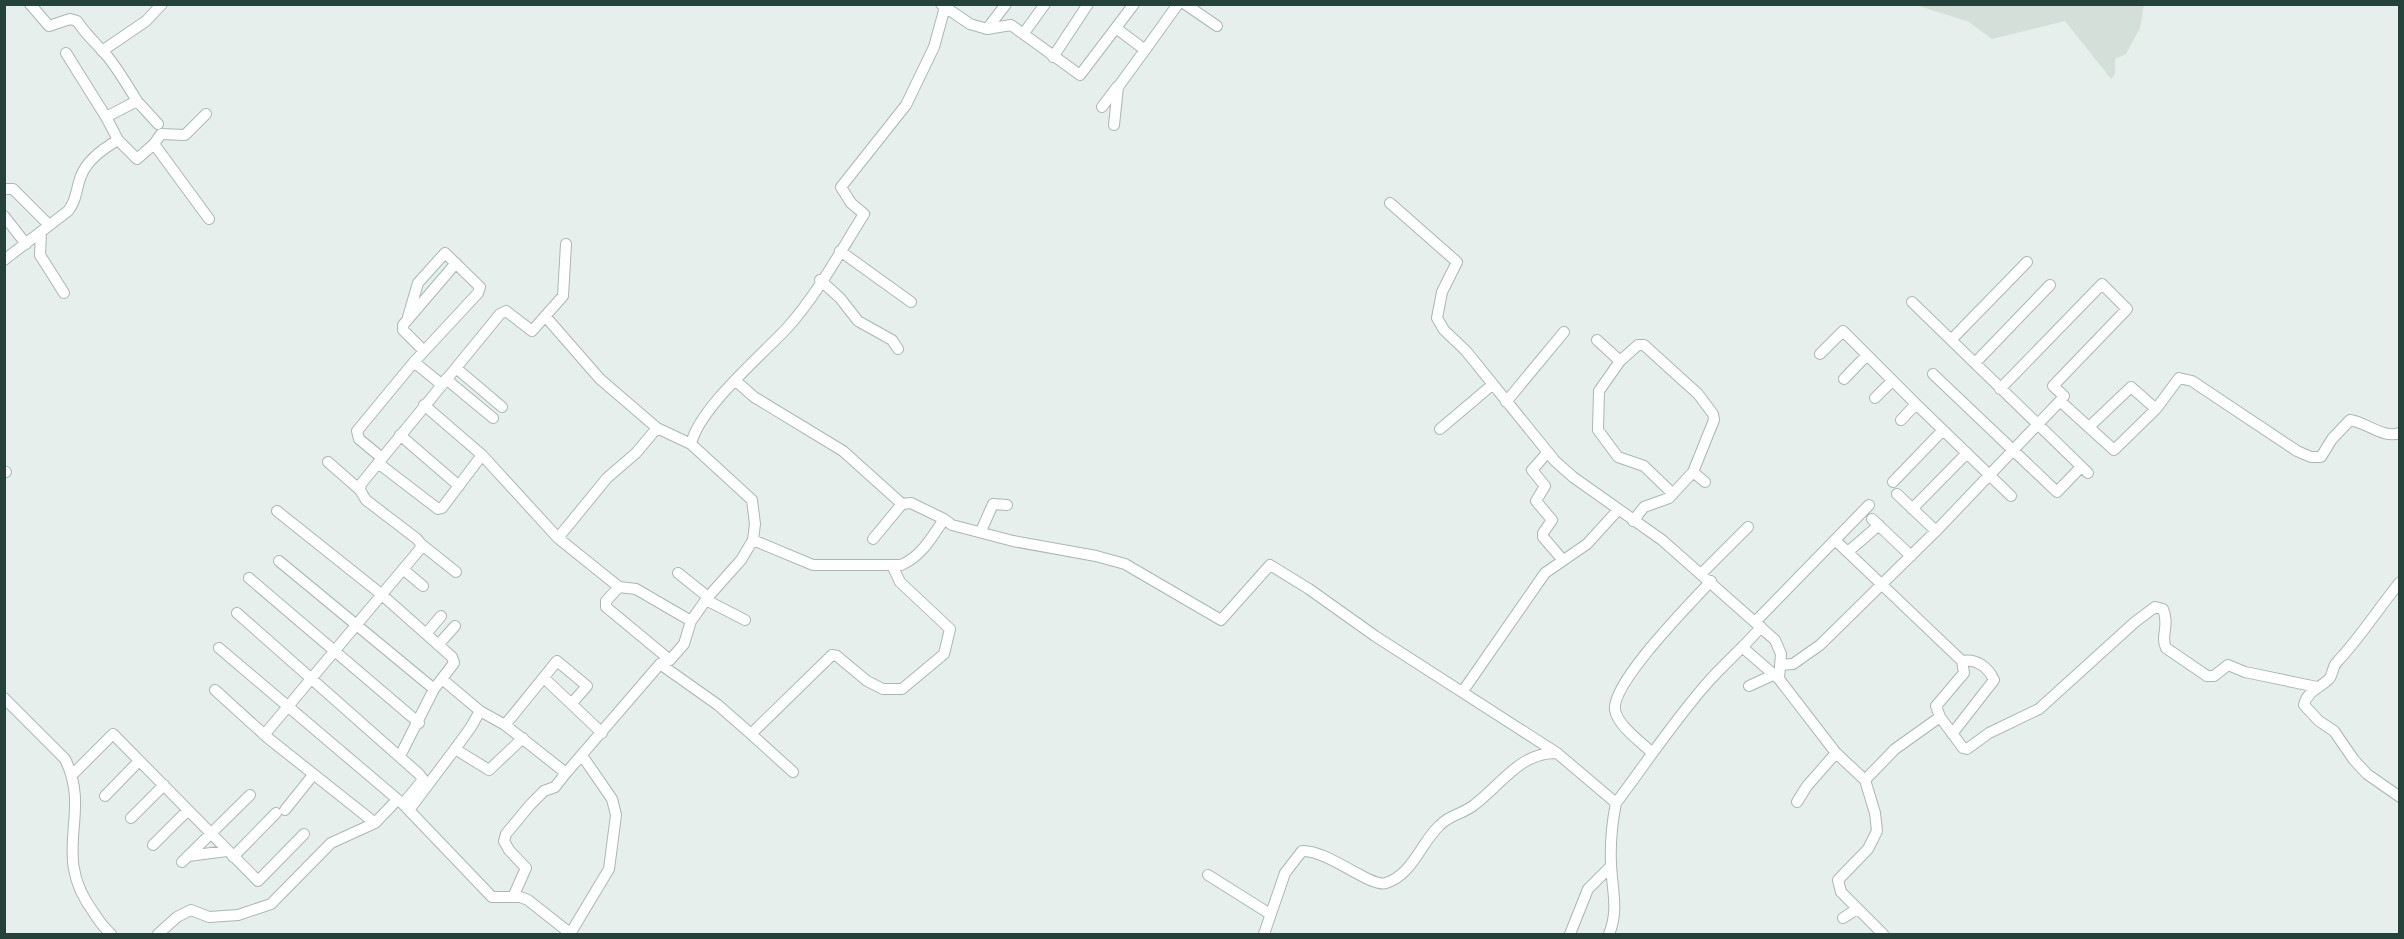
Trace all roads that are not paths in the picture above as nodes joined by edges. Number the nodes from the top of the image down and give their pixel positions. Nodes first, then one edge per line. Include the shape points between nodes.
1 (30, 4) edge
2 (162, 4) edge
3 (1006, 4) edge
4 (1045, 4) edge
5 (1088, 4) edge
6 (1134, 4) edge
7 (1178, 4) edge
8 (1185, 4) edge
9 (943, 6) edge
10 (1217, 27) dead end
11 (987, 28) junction
12 (1116, 28) junction
13 (1024, 33) junction
14 (1144, 50) junction
15 (102, 51) junction
16 (66, 53) dead end
17 (1053, 57) junction
18 (1118, 87) junction
19 (136, 101) junction
20 (1102, 107) dead end
21 (206, 114) dead end
22 (106, 117) junction
23 (158, 124) dead end
24 (1114, 124) dead end
25 (118, 140) junction
26 (154, 144) junction
27 (4, 189) edge
28 (1390, 203) dead end
29 (4, 216) edge
30 (209, 219) dead end
31 (45, 229) junction
32 (26, 244) junction
33 (566, 244) dead end
34 (840, 251) junction
35 (4, 260) edge
36 (2027, 262) dead end
37 (456, 263) junction
38 (820, 280) junction
39 (418, 284) junction
40 (2050, 285) dead end
41 (64, 292) dead end
42 (429, 294) junction
43 (911, 302) dead end
44 (1912, 302) dead end
45 (545, 316) junction
46 (408, 317) junction
47 (1564, 332) dead end
48 (1597, 340) dead end
49 (1951, 340) junction
50 (898, 349) dead end
51 (424, 351) junction
52 (1820, 354) dead end
53 (1867, 355) junction
54 (414, 362) junction
55 (1620, 362) junction
56 (1975, 363) junction
57 (456, 368) junction
58 (1933, 374) dead end
59 (1844, 379) dead end
60 (736, 381) junction
61 (1892, 381) junction
62 (444, 382) junction
63 (1492, 385) junction
64 (2001, 388) junction
65 (1875, 398) dead end
66 (2060, 401) junction
67 (1506, 402) junction
68 (1916, 404) junction
69 (424, 405) junction
70 (502, 407) dead end
71 (2156, 409) junction
72 (493, 418) dead end
73 (1901, 420) dead end
74 (2037, 424) junction
75 (657, 428) junction
76 (2090, 428) junction
77 (1440, 429) dead end
78 (1943, 430) junction
79 (2400, 433) edge
80 (400, 435) junction
81 (691, 444) junction
82 (2012, 450) junction
83 (1548, 453) junction
84 (1967, 453) junction
85 (482, 455) junction
86 (380, 461) junction
87 (328, 462) dead end
88 (1692, 472) junction
89 (1990, 475) junction
90 (1705, 482) dead end
91 (1893, 482) dead end
92 (459, 486) junction
93 (360, 490) junction
94 (1673, 494) junction
95 (1897, 494) dead end
96 (2011, 496) dead end
97 (902, 504) junction
98 (1007, 505) dead end
99 (1869, 505) dead end
100 (1912, 509) junction
101 (1618, 510) junction
102 (277, 511) dead end
103 (944, 519) junction
104 (1633, 521) junction
105 (1748, 527) dead end
106 (981, 531) junction
107 (1936, 531) junction
108 (558, 538) junction
109 (873, 539) dead end
110 (753, 540) junction
111 (1836, 541) junction
112 (421, 544) junction
113 (1850, 550) dead end
114 (1911, 556) junction
115 (1562, 559) junction
116 (279, 561) dead end
117 (892, 565) junction
118 (404, 570) junction
119 (456, 572) dead end
120 (678, 573) dead end
121 (1702, 573) junction
122 (249, 578) dead end
123 (1711, 581) junction
124 (2400, 582) edge
125 (1883, 584) junction
126 (423, 586) dead end
127 (619, 587) junction
128 (381, 594) junction
129 (707, 598) junction
130 (237, 613) dead end
131 (441, 616) dead end
132 (745, 620) dead end
133 (691, 621) junction
134 (1759, 624) junction
135 (356, 625) junction
136 (454, 626) dead end
137 (426, 634) junction
138 (438, 645) junction
139 (1742, 647) junction
140 (219, 648) dead end
141 (333, 652) junction
142 (1962, 661) junction
143 (665, 662) junction
144 (1780, 665) junction
145 (1776, 677) junction
146 (311, 678) junction
147 (544, 678) junction
148 (441, 679) junction
149 (1749, 686) dead end
150 (2317, 687) junction
151 (434, 689) junction
152 (214, 690) dead end
153 (1463, 692) junction
154 (4, 698) edge
155 (572, 703) junction
156 (289, 708) junction
157 (480, 711) junction
158 (1940, 717) junction
159 (419, 723) junction
160 (505, 725) junction
161 (602, 733) junction
162 (751, 734) junction
163 (1952, 734) junction
164 (264, 735) junction
165 (523, 738) junction
166 (455, 749) junction
167 (1651, 752) junction
168 (1557, 753) junction
169 (1836, 753) junction
170 (400, 756) junction
171 (583, 757) junction
172 (140, 761) junction
173 (793, 772) dead end
174 (566, 773) junction
175 (72, 775) junction
176 (313, 775) junction
177 (1865, 780) junction
178 (164, 785) junction
179 (250, 795) dead end
180 (105, 796) dead end
181 (2400, 797) edge
182 (1616, 802) junction
183 (1797, 802) dead end
184 (403, 805) junction
185 (188, 810) junction
186 (131, 818) dead end
187 (375, 823) junction
188 (211, 834) junction
189 (304, 834) dead end
190 (153, 845) dead end
191 (230, 854) junction
192 (1611, 866) junction
193 (1208, 875) dead end
194 (513, 897) junction
195 (1857, 909) junction
196 (1270, 914) junction
197 (1844, 918) dead end
198 (1878, 933) edge
199 (111, 934) edge
200 (158, 934) edge
201 (570, 934) edge
202 (1264, 934) edge
203 (1570, 934) edge
204 (1609, 934) edge

1 - 15 street via 49,26 70,19 77,21
2 - 15 street via 146,21
3 - 11 street
4 - 13 street
5 - 17 street
6 - 12 street
7 - 14 street
8 - 10 street
9 - 11 street via 970,24
9 - 34 street via 934,47 906,105 841,187 864,214
11 - 13 street via 1011,25
12 - 14 street
12 - 17 street via 1080,75
13 - 17 street
14 - 18 street
15 - 19 street
16 - 22 street
18 - 20 street
18 - 24 street
19 - 22 street
19 - 23 street
21 - 26 street via 185,135 160,134
22 - 25 street
25 - 26 street via 136,159
25 - 31 street via 102,149 82,172 75,202
26 - 30 street
27 - 31 street via 14,189
28 - 63 street via 1457,262 1442,292 1437,318
29 - 32 street
31 - 32 street
31 - 41 street via 40,255
32 - 35 street
33 - 45 street via 563,296
34 - 38 street
34 - 43 street
36 - 49 street
37 - 39 street via 445,253
37 - 42 street
37 - 51 street via 479,284 480,290
38 - 50 street via 858,321 892,340
38 - 60 street via 787,327
39 - 42 street
39 - 46 street
40 - 56 street
42 - 46 street
44 - 49 street
45 - 57 street via 532,331 506,311 500,314
45 - 75 street via 600,379
46 - 51 street via 403,330
47 - 67 street
48 - 55 street
49 - 56 street
51 - 54 street
52 - 53 street via 1843,331
53 - 59 street
53 - 61 street
54 - 62 street
54 - 86 street via 357,431 359,439
55 - 88 street via 1638,345 1644,345 1707,406 1714,420
55 - 94 street via 1599,391 1598,430 1615,455 1621,460 1638,462
56 - 64 street
57 - 62 street
57 - 70 street
58 - 82 street
60 - 81 street via 700,425
60 - 97 street via 753,397 843,451
61 - 65 street
61 - 68 street
62 - 69 street
62 - 72 street
63 - 67 street
63 - 77 street
64 - 66 street via 2102,284 2127,309 2053,386 2064,396
64 - 74 street
66 - 74 street
66 - 76 street
67 - 83 street
68 - 73 street
68 - 78 street
69 - 80 street
69 - 85 street
71 - 76 street via 2131,387
71 - 76 street via 2117,450
71 - 79 street via 2179,378 2192,381 2284,444 2311,457 2321,457 2350,420 2384,434
74 - 82 street
74 - 82 street via 2084,470 2057,492
75 - 81 street
75 - 108 street via 636,453 619,464
78 - 84 street
78 - 91 street
80 - 86 street
80 - 92 street
81 - 110 street via 752,500
82 - 89 street
83 - 101 street
83 - 115 street via 1532,470 1545,486 1536,501 1552,520 1543,537
84 - 89 street
84 - 100 street
85 - 92 street
85 - 108 street
86 - 92 street via 435,509 442,508
86 - 93 street
87 - 93 street
88 - 90 street
88 - 94 street
89 - 96 street
89 - 107 street
93 - 112 street via 366,500
94 - 104 street via 1644,507
95 - 100 street
97 - 103 street via 912,503
97 - 109 street
98 - 106 street via 993,504
99 - 111 street
100 - 107 street
101 - 104 street
101 - 115 street via 1587,543
102 - 128 street
103 - 106 street via 952,525
103 - 117 street via 910,561
104 - 121 street
105 - 121 street
106 - 153 street via 1125,564 1221,620 1270,566
107 - 114 street
108 - 127 street
110 - 117 street via 813,565
110 - 129 street via 741,560
111 - 125 street
111 - 134 street
112 - 118 street
112 - 119 street
113 - 114 street via 1876,522
114 - 125 street
115 - 153 street via 1545,573
116 - 135 street
117 - 162 street via 900,582 950,629 944,654 902,689 892,691 867,681 832,655
118 - 126 street
118 - 128 street
120 - 129 street
121 - 123 street
122 - 141 street
123 - 134 street
123 - 167 street via 1617,693 1615,709 1619,719
124 - 150 street via 2337,662 2329,679
125 - 142 street
125 - 144 street via 1820,645 1793,664
127 - 133 street via 636,589
127 - 143 street via 606,601 606,607
128 - 135 street
128 - 137 street
129 - 132 street
129 - 133 street
130 - 146 street
131 - 137 street
133 - 143 street via 684,644
134 - 139 street
134 - 144 street via 1779,647
135 - 141 street
135 - 151 street
136 - 138 street
137 - 138 street
138 - 148 street via 455,660
139 - 145 street
139 - 167 street
140 - 156 street
141 - 146 street
141 - 159 street
142 - 158 street via 1964,673 1936,706
142 - 163 street via 1981,664 1994,680
143 - 161 street
143 - 162 street
144 - 145 street
145 - 149 street
145 - 169 street
146 - 156 street
146 - 170 street
147 - 155 street
147 - 155 street via 557,661 570,670 588,689
147 - 160 street
148 - 151 street
148 - 157 street
150 - 163 street via 2228,665 2214,676 2207,675 2166,648 2163,642 2168,621 2163,609 2155,607 2038,709 1989,733 1969,748 1963,748
150 - 181 street via 2305,699 2307,711 2334,730 2367,774
151 - 159 street
152 - 164 street
153 - 168 street
154 - 175 street via 65,759
155 - 161 street
156 - 164 street
156 - 184 street
157 - 160 street
157 - 166 street
158 - 163 street
158 - 177 street via 1894,749
159 - 170 street
160 - 165 street
161 - 171 street
162 - 173 street
164 - 176 street
165 - 166 street via 489,770
165 - 174 street
166 - 184 street
167 - 182 street
168 - 182 street
168 - 196 street via 1524,760 1473,806 1445,820 1403,873 1391,881 1379,883 1321,853 1302,852 1285,873
169 - 177 street
169 - 183 street
170 - 184 street via 423,779
171 - 174 street
171 - 201 street via 612,799 616,815 609,869
172 - 175 street via 113,734
172 - 178 street
172 - 180 street
174 - 194 street via 555,787 544,791 530,805 506,834 504,841 509,850 526,868
175 - 199 street via 77,796 73,873 85,902
176 - 187 street
176 - 191 street via 280,812
177 - 195 street via 1878,821 1877,831 1868,849 1838,880 1842,892
178 - 185 street
178 - 186 street
179 - 188 street
182 - 192 street via 1611,824
184 - 187 street
184 - 194 street via 488,893 499,898
185 - 188 street
185 - 190 street
187 - 200 street via 331,843 271,904 238,915 209,917 191,910
188 - 191 street
188 - 191 street via 185,859
189 - 191 street via 258,881
192 - 203 street via 1588,890
192 - 204 street via 1616,899
193 - 196 street
194 - 201 street via 528,900
195 - 197 street
195 - 198 street
196 - 202 street

